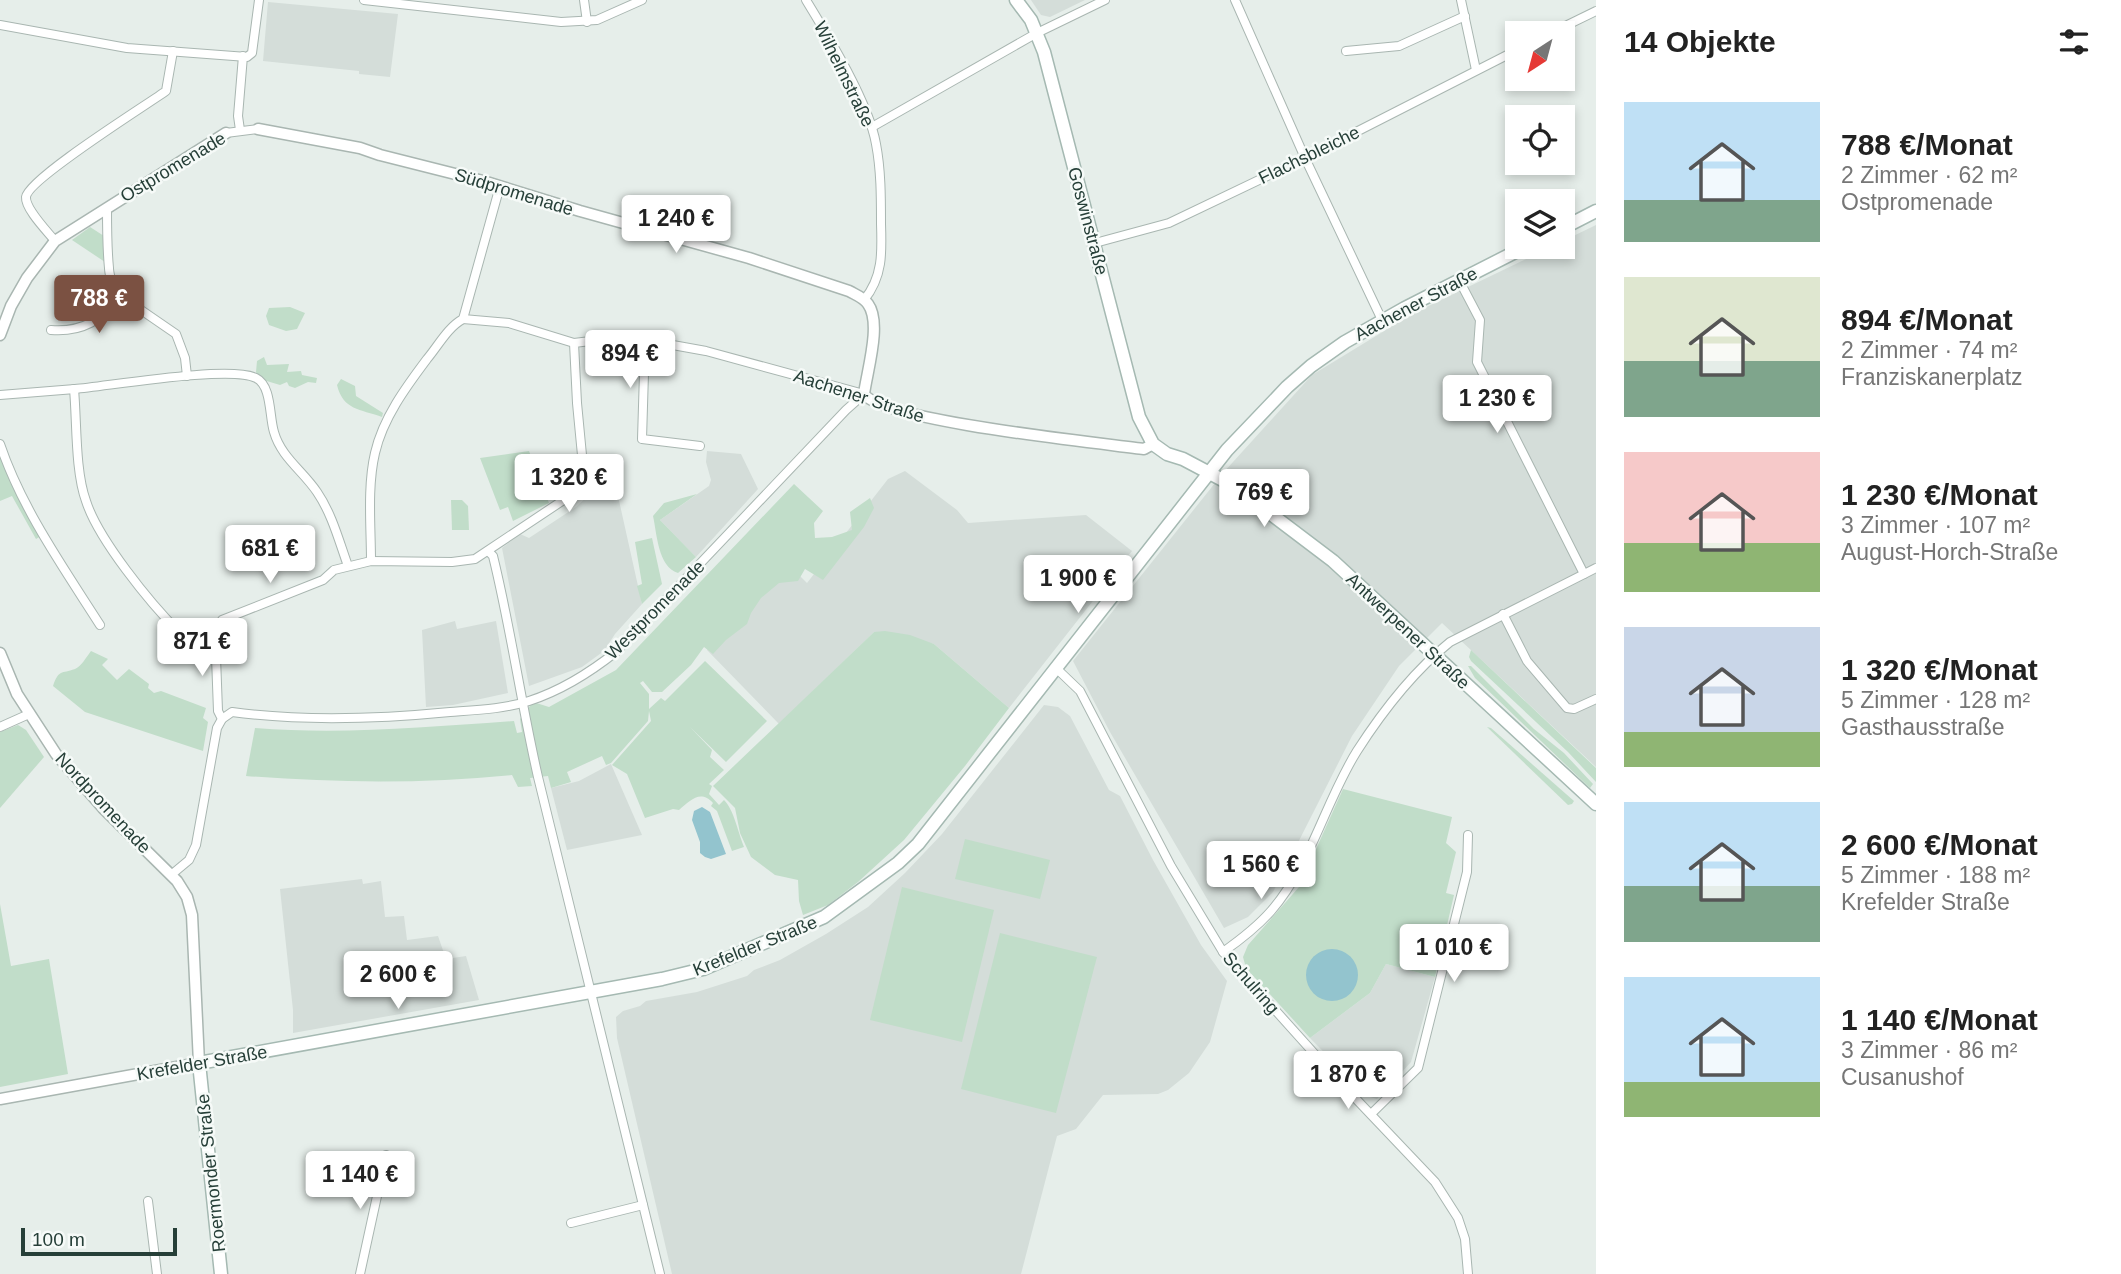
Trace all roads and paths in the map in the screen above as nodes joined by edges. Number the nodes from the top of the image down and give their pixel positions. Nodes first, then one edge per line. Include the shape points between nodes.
1 (258, 0) edge
2 (364, 0) edge
3 (584, 0) edge
4 (642, 0) edge
5 (806, 0) edge
6 (1016, 0) edge
7 (1104, 0) edge
8 (1235, 0) edge
9 (1461, 0) edge
10 (1596, 11) edge
11 (1465, 16) junction
12 (1575, 21) edge
13 (587, 22) junction
14 (0, 24) edge
15 (1037, 33) junction
16 (173, 51) junction
17 (1346, 51) dead end
18 (243, 56) junction
19 (1505, 56) edge
20 (1476, 70) junction
21 (872, 127) junction
22 (257, 129) joint
23 (240, 130) junction
24 (226, 133) joint
25 (1305, 158) junction
26 (500, 186) junction
27 (107, 208) junction
28 (1596, 211) edge
29 (1575, 222) edge
30 (55, 241) junction
31 (1095, 243) junction
32 (1505, 257) edge
33 (1459, 280) junction
34 (113, 290) junction
35 (864, 300) junction
36 (463, 319) junction
37 (1382, 320) junction
38 (51, 330) dead end
39 (0, 335) edge
40 (645, 340) junction
41 (574, 343) junction
42 (1311, 366) joint
43 (187, 376) junction
44 (74, 389) junction
45 (864, 394) junction
46 (0, 395) edge
47 (0, 444) edge
48 (1153, 444) junction
49 (700, 446) dead end
50 (1210, 473) junction
51 (488, 551) junction
52 (371, 561) junction
53 (348, 566) junction
54 (1596, 568) edge
55 (1584, 573) junction
56 (1503, 614) junction
57 (100, 625) dead end
58 (215, 630) junction
59 (0, 653) edge
60 (1433, 655) junction
61 (1057, 669) junction
62 (1596, 699) edge
63 (521, 702) junction
64 (29, 714) junction
65 (222, 719) junction
66 (0, 727) edge
67 (1596, 804) edge
68 (1468, 835) dead end
69 (171, 874) junction
70 (1223, 953) junction
71 (591, 992) junction
72 (199, 1063) junction
73 (0, 1099) edge
74 (1371, 1114) junction
75 (386, 1155) dead end
76 (148, 1201) dead end
77 (643, 1205) junction
78 (571, 1223) dead end
79 (156, 1274) edge
80 (221, 1274) edge
81 (360, 1274) edge
82 (660, 1274) edge
83 (1468, 1274) edge

1 - 18 street via 252,53
2 - 13 street
3 - 13 street
4 - 13 street
5 - 21 street, Wilhelmstraße
6 - 15 main road, Goswinstraße
7 - 15 street
8 - 25 street
9 - 11 street
10 - 12 street
11 - 17 street via 1399,46
11 - 20 street
14 - 16 street via 101,45
15 - 21 street
15 - 31 main road, Goswinstraße
16 - 18 street
16 - 30 street via 166,91 30,188 28,207
18 - 23 street
19 - 20 street, Flachsbleiche
20 - 25 street, Flachsbleiche
21 - 35 street, Wilhelmstraße via 880,174 882,253 878,277
22 - 23 street, Südpromenade
22 - 26 street, Südpromenade via 360,148
23 - 24 street, Ostpromenade
24 - 27 street, Ostpromenade
25 - 31 street, Flachsbleiche via 1169,223
25 - 37 street
26 - 35 street, Südpromenade via 749,258
26 - 36 street
27 - 30 street, Ostpromenade
27 - 34 street, Ostpromenade
28 - 29 main road
30 - 39 street, Ostpromenade via 27,278
31 - 48 main road, Goswinstraße via 1139,417
32 - 33 main road, Aachener Straße
33 - 37 main road, Aachener Straße
33 - 55 street via 1480,320 1477,362
34 - 38 street via 97,320 67,331
34 - 43 street via 176,334
35 - 45 street via 872,310 874,331
36 - 41 street, Aachener Straße via 509,323
36 - 52 street via 404,390 382,434 372,480
37 - 42 main road, Aachener Straße
40 - 41 street, Aachener Straße
40 - 45 street, Aachener Straße via 706,351
40 - 49 street via 642,439
41 - 51 street via 584,476 574,493
42 - 50 main road, Krefelder Straße via 1263,411
43 - 44 street
43 - 53 street via 258,378 279,444 317,492
44 - 46 street
44 - 58 street via 85,501 100,532 179,632
45 - 48 street, Aachener Straße via 883,406 930,418 1144,449
45 - 63 street, Westpromenade via 617,651 575,679
47 - 57 street via 24,502
48 - 50 main road
50 - 60 main road, Antwerpener Straße via 1333,561
50 - 61 main road, Krefelder Straße
51 - 52 street via 466,561
51 - 63 street via 494,556 508,614
52 - 53 street
53 - 58 street via 222,620
54 - 55 street
55 - 56 street
56 - 60 street
56 - 62 street via 1527,661 1567,708
58 - 65 street
59 - 64 street, Nordpromenade
60 - 67 main road, Antwerpener Straße
60 - 70 street via 1357,752 1290,885 1272,910
61 - 70 street, Schulring via 1080,691 1171,866
61 - 71 main road, Krefelder Straße via 918,844 824,917 703,969
63 - 65 street, Westpromenade via 428,714 321,719 232,712
63 - 71 street
64 - 66 street
64 - 69 street, Nordpromenade via 80,783
65 - 69 street via 196,845 189,860
68 - 74 street via 1467,872 1418,1068
69 - 72 street, Roermonder Straße via 192,915
70 - 74 street, Schulring
71 - 72 main road, Krefelder Straße
71 - 77 street
72 - 73 street, Krefelder Straße
72 - 80 main road, Roermonder Straße
74 - 83 street, Schulring via 1447,1198 1465,1239
75 - 81 street
76 - 79 street
77 - 78 street
77 - 82 street

